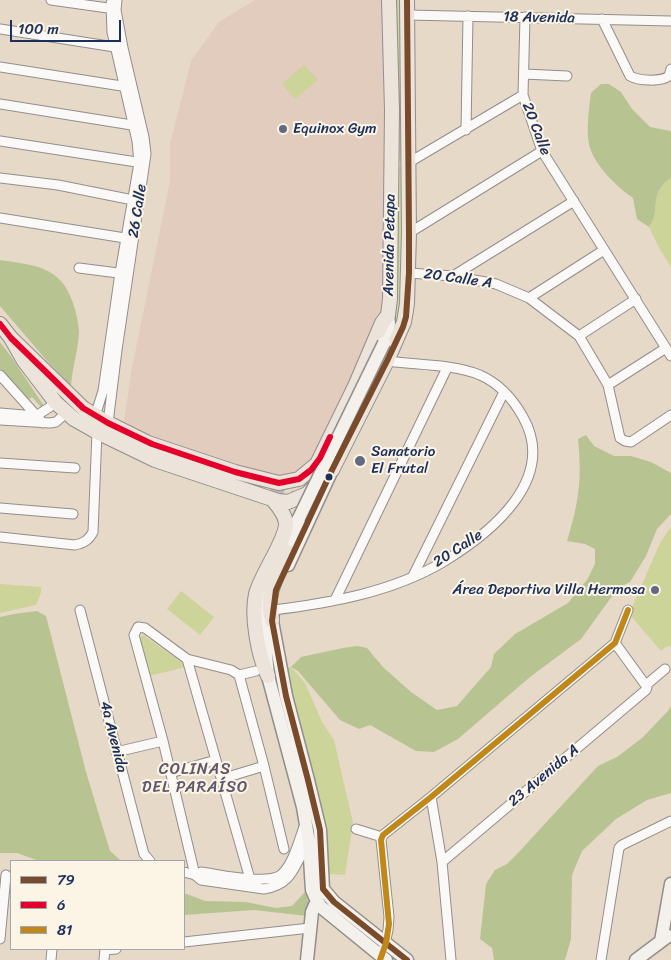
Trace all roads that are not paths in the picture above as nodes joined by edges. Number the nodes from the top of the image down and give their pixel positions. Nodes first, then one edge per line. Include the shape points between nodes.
1 (51, 0) edge
2 (389, 0) edge
3 (407, 0) edge
4 (114, 5) edge
5 (408, 15) junction
6 (468, 16) junction
7 (525, 17) junction
8 (602, 19) junction
9 (671, 21) edge
10 (0, 29) edge
11 (119, 47) junction
12 (0, 67) edge
13 (671, 69) edge
14 (524, 74) junction
15 (567, 76) dead end
16 (128, 87) junction
17 (523, 96) junction
18 (0, 104) edge
19 (137, 126) junction
20 (466, 130) junction
21 (0, 142) edge
22 (542, 150) junction
23 (142, 163) junction
24 (408, 163) junction
25 (392, 164) junction
26 (0, 178) edge
27 (136, 200) junction
28 (574, 201) junction
29 (0, 218) edge
30 (409, 232) junction
31 (130, 239) junction
32 (604, 250) junction
33 (79, 268) dead end
34 (409, 273) junction
35 (124, 274) junction
36 (453, 276) junction
37 (529, 298) junction
38 (636, 299) junction
39 (388, 315) junction
40 (0, 324) edge
41 (579, 336) junction
42 (12, 338) junction
43 (669, 352) edge
44 (387, 361) junction
45 (447, 368) junction
46 (0, 375) edge
47 (608, 385) junction
48 (504, 392) junction
49 (56, 403) junction
50 (89, 412) junction
51 (0, 413) edge
52 (66, 413) junction
53 (671, 415) edge
54 (0, 420) edge
55 (39, 420) junction
56 (102, 427) junction
57 (134, 437) junction
58 (163, 456) tunnel mouth
59 (0, 463) edge
60 (76, 468) dead end
61 (311, 470) junction
62 (327, 475) junction
63 (286, 482) junction
64 (273, 500) junction
65 (288, 502) junction
66 (0, 508) edge
67 (73, 514) dead end
68 (0, 537) edge
69 (288, 552) dead end
70 (413, 576) junction
71 (335, 600) junction
72 (80, 610) dead end
73 (628, 610) dead end
74 (273, 615) junction
75 (615, 643) junction
76 (187, 659) junction
77 (665, 668) dead end
78 (264, 673) junction
79 (239, 675) junction
80 (646, 687) junction
81 (163, 741) junction
82 (116, 752) junction
83 (216, 760) junction
84 (264, 766) junction
85 (170, 773) junction
86 (221, 779) junction
87 (431, 797) junction
88 (671, 821) edge
89 (306, 822) junction
90 (356, 829) dead end
91 (381, 838) junction
92 (309, 843) junction
93 (284, 849) dead end
94 (149, 860) edge
95 (442, 862) junction
96 (185, 872) edge
97 (6, 875) edge
98 (195, 875) junction
99 (251, 882) junction
100 (671, 884) edge
101 (318, 902) junction
102 (310, 928) junction
103 (666, 937) edge
104 (0, 939) edge
105 (185, 942) edge
106 (386, 943) junction
107 (382, 959) edge
108 (307, 960) edge
109 (407, 960) edge
110 (451, 960) edge
111 (601, 960) edge
112 (636, 960) edge

1 - 4 street
2 - 25 main road, Avenida Petapa
3 - 5 main road, Avenida Petapa
4 - 11 street, 26 Calle
5 - 6 street, 18 Avenida
5 - 24 main road, Avenida Petapa
6 - 7 street, 18 Avenida
6 - 20 street
7 - 8 street, 18 Avenida
7 - 14 street, 20 Calle
8 - 9 street, 18 Avenida
8 - 13 street via 630,76 635,79 666,78
10 - 11 street
11 - 16 street, 26 Calle
12 - 16 street
14 - 15 street
14 - 17 street, 20 Calle
16 - 19 street, 26 Calle
17 - 20 street
17 - 22 street, 20 Calle
18 - 19 street
19 - 23 street, 26 Calle
20 - 24 street
21 - 23 street
22 - 28 street, 20 Calle
22 - 30 street
23 - 27 street, 26 Calle
24 - 25 main road
24 - 30 main road, Avenida Petapa
25 - 39 main road, Avenida Petapa
26 - 27 street
27 - 31 street, 26 Calle
28 - 32 street, 20 Calle
28 - 36 street
29 - 31 street
30 - 34 main road, Avenida Petapa
31 - 35 street, 26 Calle
32 - 37 street
32 - 38 street, 20 Calle
33 - 35 street
34 - 36 street, 20 Calle A
34 - 44 main road, Avenida Petapa via 404,322
35 - 50 street, 26 Calle via 103,391
35 - 56 street, 26 Calle
36 - 37 street, 20 Calle A via 496,284
37 - 41 street, 20 Calle A
38 - 41 street
38 - 43 street, 20 Calle
39 - 61 main road, Avenida Petapa via 320,458
39 - 78 main road, bridge via 384,343 264,590
40 - 42 main road
41 - 47 street, 20 Calle A
42 - 49 main road via 24,361
42 - 50 main road
43 - 47 street
44 - 45 street, 20 Calle
44 - 62 main road, Avenida Petapa
45 - 48 street, 20 Calle via 480,376
45 - 71 street
46 - 55 street
47 - 53 street, 20 Calle A via 620,438 625,441 631,442
48 - 70 street
48 - 70 street, 20 Calle via 518,407 533,443 524,487 488,530 442,562
49 - 50 main road via 63,401
49 - 52 main road
49 - 55 street
50 - 56 main road
51 - 55 street
52 - 55 street via 56,422
52 - 56 main road
54 - 55 street
56 - 57 main road
56 - 64 main road via 155,460
56 - 68 street, 26 Calle via 90,537 75,545
57 - 58 main road
57 - 63 main road via 235,472 271,482
59 - 60 street
61 - 62 main road via 315,478
61 - 63 main road
62 - 65 main road via 307,494
62 - 74 main road via 276,590
63 - 65 main road via 294,493
64 - 65 main road
64 - 78 main road via 283,515 286,527 256,594
66 - 67 street
69 - 74 main road via 270,596 269,611
70 - 71 street, 20 Calle via 372,592
71 - 74 street, 20 Calle
72 - 82 street, 4a Avenida
73 - 75 street
74 - 106 main road via 286,696 320,830 323,888 334,902
75 - 80 street
75 - 87 street
76 - 79 street
76 - 81 street via 141,626 136,629 134,635
76 - 83 street
77 - 80 street, 23 Avenida A
78 - 79 street
78 - 89 main road via 295,773
79 - 84 street
80 - 95 street, 23 Avenida A
81 - 82 street
81 - 85 street
82 - 94 street, 4a Avenida via 143,851
83 - 85 street
83 - 86 street
84 - 86 street
84 - 93 street
85 - 98 street
86 - 99 street
87 - 91 street
87 - 95 street
88 - 111 street via 618,849
89 - 92 main road
89 - 99 street via 291,860 281,875
90 - 91 street
91 - 106 street via 388,917
92 - 99 street via 286,880 264,889
92 - 101 main road via 312,890
95 - 110 street
96 - 98 street
97 - 104 street
98 - 99 street via 201,880
100 - 103 main road
101 - 102 main road via 313,908
101 - 107 main road
102 - 105 street
102 - 108 main road
103 - 112 main road
106 - 107 street
106 - 109 main road

